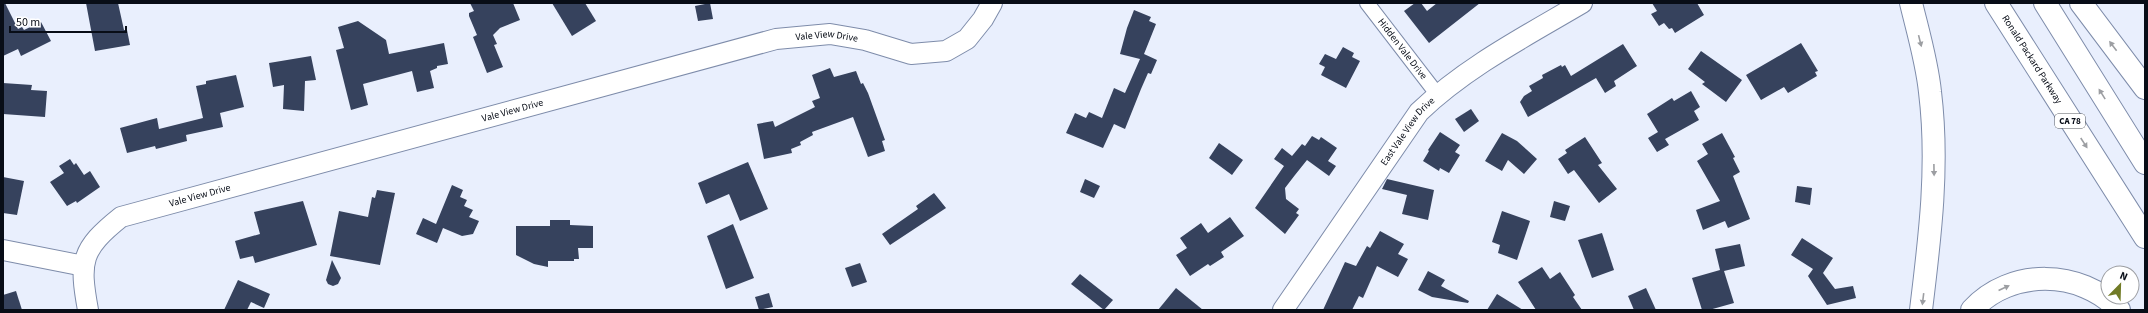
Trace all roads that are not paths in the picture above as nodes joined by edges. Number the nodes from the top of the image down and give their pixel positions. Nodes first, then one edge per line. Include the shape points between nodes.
1 (992, 3) edge
2 (1368, 3) edge
3 (1582, 3) edge
4 (1911, 3) edge
5 (1996, 3) edge
6 (2045, 3) edge
7 (2081, 3) edge
8 (2145, 88) edge
9 (1437, 94) junction
10 (2145, 163) edge
11 (2145, 237) edge
12 (3, 250) edge
13 (84, 266) junction
14 (88, 310) edge
15 (1283, 310) edge
16 (1921, 310) edge
17 (1972, 310) edge
18 (2119, 310) edge

1 - 13 street, Vale View Drive via 967,38 946,51 911,54 865,40 830,34 776,39 121,217 99,235 89,250
2 - 9 street, Hidden Vale Drive
3 - 9 street, East Vale View Drive via 1483,62
4 -> 16 highway via 1930,91 1933,130 1934,179 1929,253
5 -> 11 highway, Ronald Packard Parkway / CA 78
10 -> 6 highway
8 -> 7 highway
9 - 15 street, East Vale View Drive via 1419,112
12 - 13 street
13 - 14 street, Vale View Drive via 83,281
17 -> 18 highway via 1990,295 2008,286 2031,279 2053,278 2078,283 2096,292

